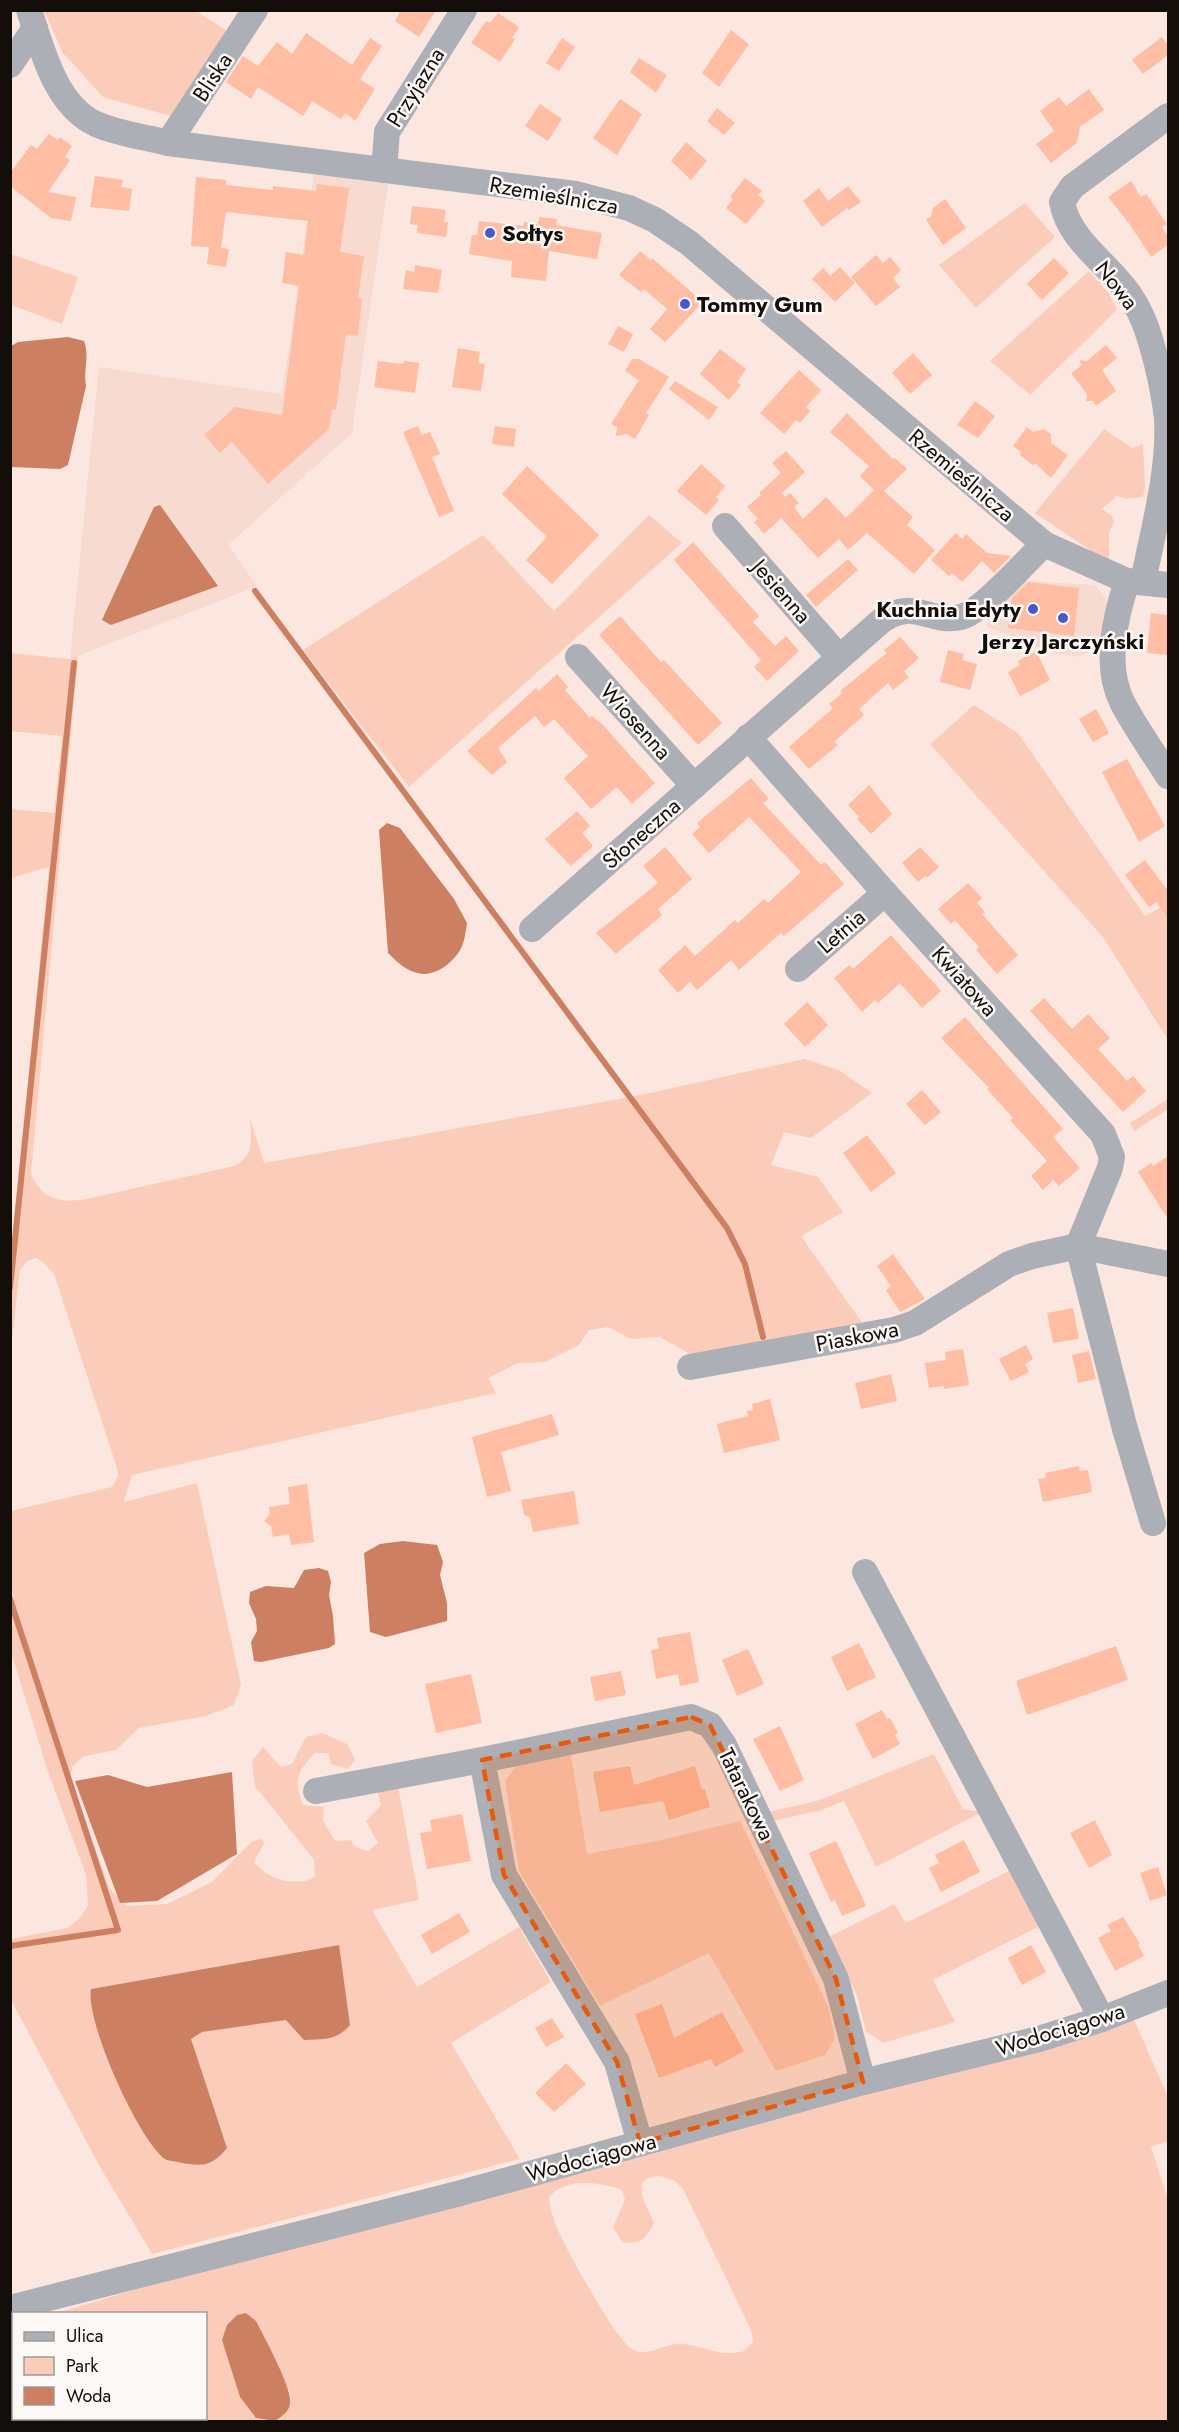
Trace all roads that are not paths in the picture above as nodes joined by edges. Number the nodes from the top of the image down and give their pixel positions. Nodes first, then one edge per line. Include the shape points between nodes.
1 (255, 10) edge
2 (464, 10) edge
3 (32, 19) edge
4 (10, 65) edge
5 (1168, 116) edge
6 (168, 143) junction
7 (384, 170) junction
8 (725, 526) dead end
9 (1044, 544) junction
10 (1135, 581) junction
11 (1168, 585) edge
12 (578, 657) dead end
13 (839, 657) junction
14 (748, 737) junction
15 (1168, 776) edge
16 (694, 786) junction
17 (885, 893) junction
18 (532, 929) dead end
19 (798, 969) dead end
20 (1078, 1246) junction
21 (1168, 1264) edge
22 (690, 1367) dead end
23 (1153, 1523) dead end
24 (865, 1572) dead end
25 (482, 1760) junction
26 (316, 1791) dead end
27 (1168, 1994) edge
28 (1102, 2019) junction
29 (863, 2082) junction
30 (640, 2143) junction
31 (10, 2308) edge

1 - 6 street, Bliska
2 - 7 street, Przyjazna via 387,132
3 - 4 street
3 - 6 street, Rzemieślnicza via 51,72 73,107 94,123
5 - 10 street, Nowa via 1072,187 1062,202 1068,223 1132,299 1146,328 1160,378 1167,421 1164,467
6 - 7 street, Rzemieślnicza
7 - 9 street, Rzemieślnicza via 576,194 629,208 655,220 689,243
8 - 13 street, Jesienna
9 - 10 street, Rzemieślnicza
9 - 13 street, Słoneczna via 967,615 948,618 896,611
10 - 11 street, Rzemieślnicza
10 - 15 street, Nowa via 1118,611 1114,672 1122,702
12 - 16 street, Wiosenna
13 - 14 street, Słoneczna
14 - 16 street, Słoneczna
14 - 17 street, Kwiatowa
16 - 18 street, Słoneczna
17 - 19 street, Letnia
17 - 20 street, Kwiatowa via 1108,1142 1110,1168
20 - 21 street, Piaskowa
20 - 22 street, Piaskowa via 1009,1264 915,1323 894,1330
20 - 23 street
24 - 28 street
25 - 26 street, Tatarakowa
25 - 29 street, Tatarakowa via 692,1717 710,1725 724,1745 836,1979
25 - 30 street via 504,1875 617,2062
27 - 28 street, Wodociągowa
28 - 29 street, Wodociągowa
29 - 30 street, Wodociągowa
30 - 31 street, Wodociągowa

